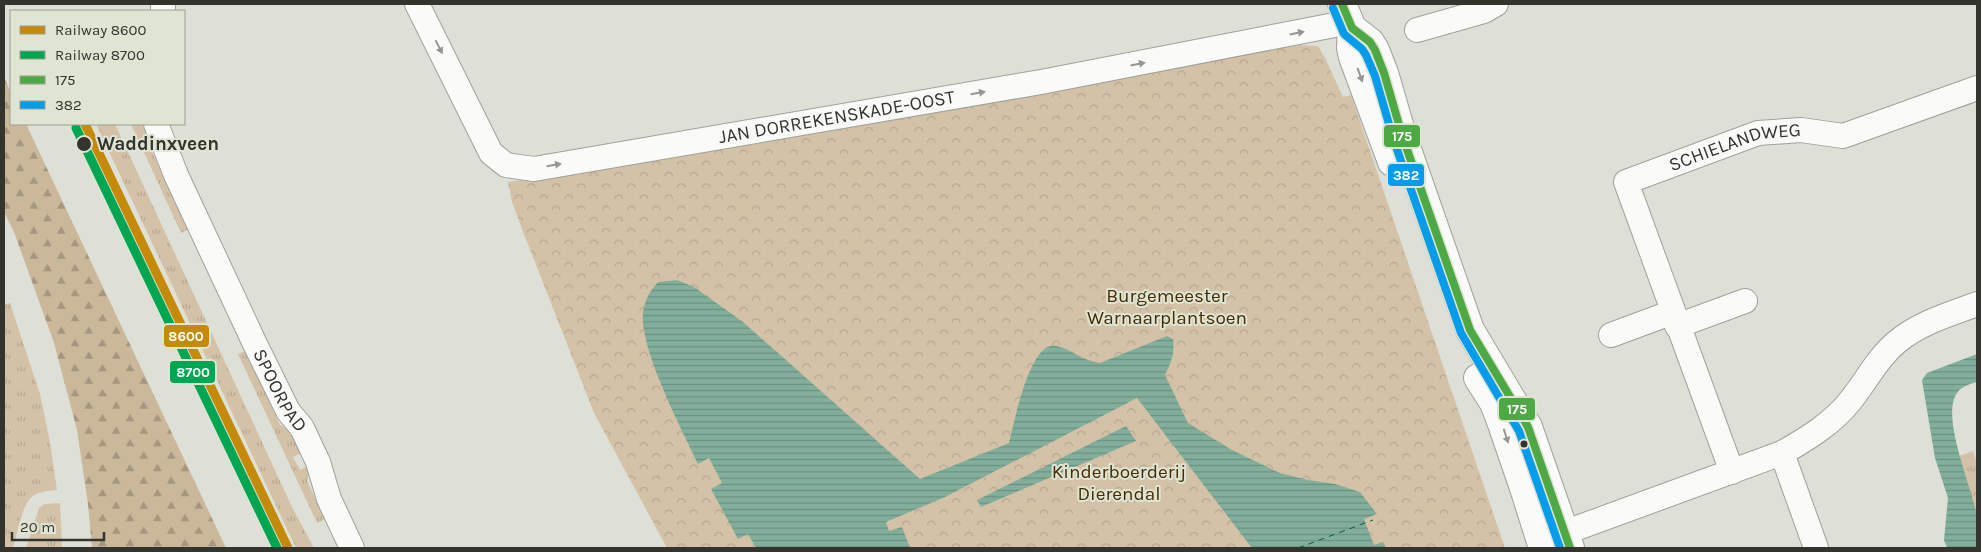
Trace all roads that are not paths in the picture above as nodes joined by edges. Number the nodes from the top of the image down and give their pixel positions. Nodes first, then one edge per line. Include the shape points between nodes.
1 (417, 4) edge
2 (1496, 4) edge
3 (1348, 18) edge
4 (1416, 30) dead end
5 (1977, 88) edge
6 (156, 125) edge
7 (1744, 301) dead end
8 (1977, 304) edge
9 (1675, 319) junction
10 (1611, 335) dead end
11 (1782, 452) junction
12 (1732, 472) junction
13 (1568, 540) edge
14 (1542, 545) edge
15 (352, 548) edge
16 (1816, 548) edge

1 -> 3 street, JAN DORREKENSKADE-OOST via 491,153 506,165 534,169 1041,82 1318,30
2 - 4 street via 1484,11
3 - 13 main road via 1375,50 1470,330 1528,427
3 -> 14 main road via 1353,57 1455,337 1494,403
5 - 9 street, SCHIELANDWEG via 1844,136 1801,130 1758,134 1626,182
6 - 15 street, SPOORPAD via 203,234 288,411 302,428 318,462 329,499
7 - 9 street
8 - 11 street via 1934,320 1898,341 1843,408 1811,435
9 - 10 street
9 - 12 street, SCHIELANDWEG
11 - 12 street
11 - 16 street
12 - 13 street
13 - 14 street

